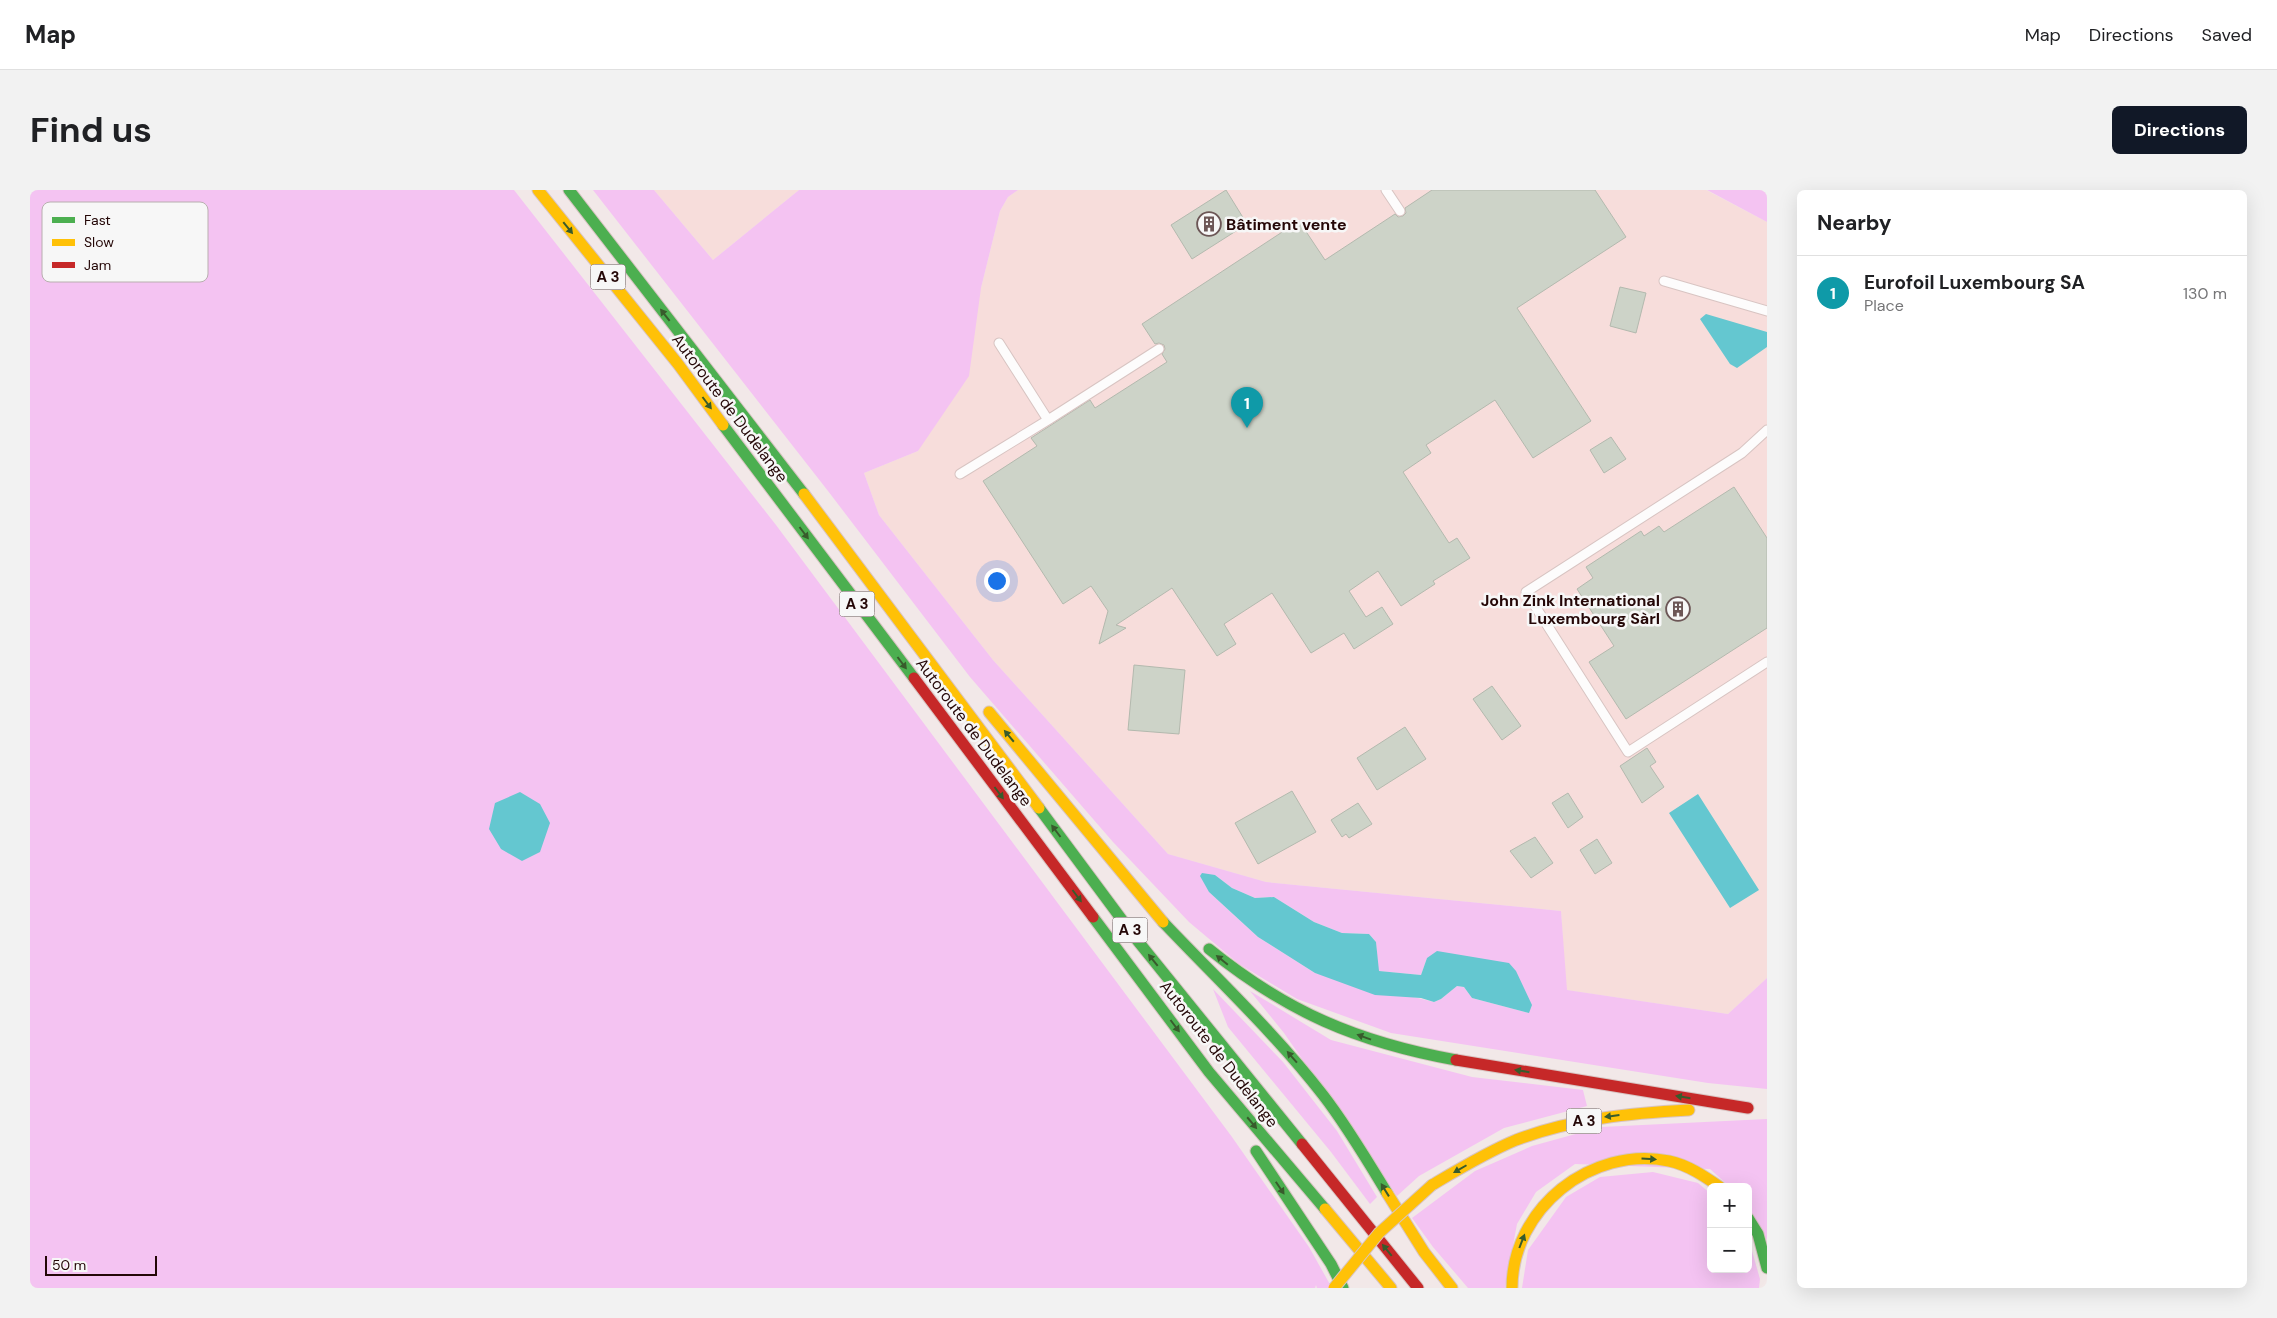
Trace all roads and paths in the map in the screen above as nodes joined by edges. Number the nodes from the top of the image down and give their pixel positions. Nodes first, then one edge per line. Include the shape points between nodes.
1 (538, 190) edge
2 (569, 190) edge
3 (1386, 190) edge
4 (1400, 211) dead end
5 (1664, 281) dead end
6 (1767, 311) edge
7 (999, 343) dead end
8 (1159, 349) dead end
9 (1048, 420) junction
10 (1767, 430) edge
11 (960, 474) dead end
12 (855, 561) junction
13 (938, 654) dead end
14 (1767, 662) edge
15 (982, 704) dead end
16 (1107, 854) junction
17 (1209, 1072) junction
18 (1714, 1183) edge
19 (1752, 1224) edge
20 (1767, 1268) edge
21 (1334, 1288) edge
22 (1344, 1288) edge
23 (1391, 1288) edge
24 (1418, 1288) edge
25 (1452, 1288) edge
26 (1512, 1288) edge

1 -> 17 highway, Autoroute de Dudelange / A 3 via 678,364
12 -> 2 highway, Autoroute de Dudelange / A 3
3 - 4 lane
5 - 6 lane
7 - 9 lane
8 - 9 lane
9 - 11 lane
10 - 14 lane via 1742,453 1526,592 1628,752
12 - 13 highway, A 3
24 -> 12 highway, Autoroute de Dudelange / A 3 via 1137,940
16 -> 15 highway, A 3
16 - 21 highway, A 3, bridge via 1234,970 1277,999 1327,1024 1382,1044 1476,1063 1753,1108 1607,1116 1516,1140 1432,1185 1379,1231
25 -> 16 highway, A 3 via 1424,1252 1323,1095 1285,1050 1155,914
17 -> 22 highway, A 3 via 1245,1136
17 -> 23 highway, Autoroute de Dudelange / A 3
26 -> 18 highway via 1514,1262 1526,1230 1545,1202 1563,1185 1590,1169 1614,1161 1645,1158 1672,1161
19 - 20 highway via 1758,1234

